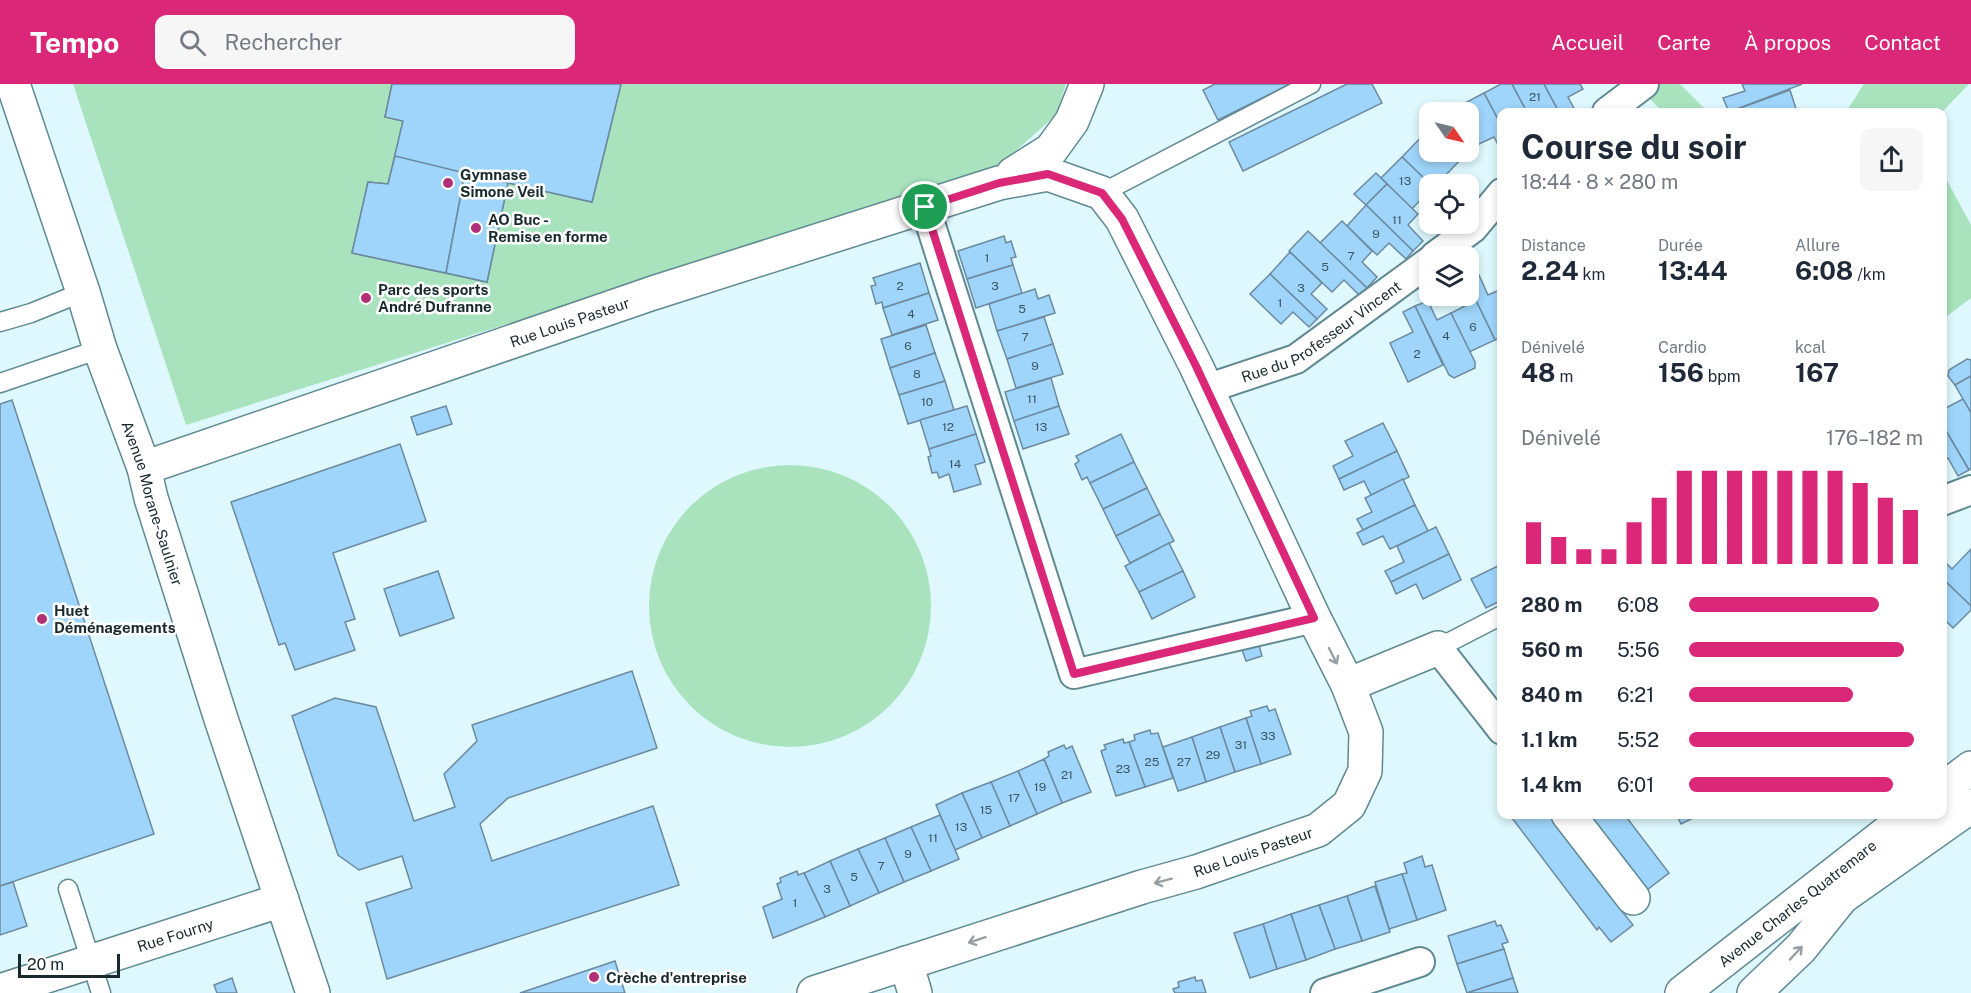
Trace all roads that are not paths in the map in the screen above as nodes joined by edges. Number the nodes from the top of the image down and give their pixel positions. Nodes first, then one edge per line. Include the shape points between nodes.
1 (13, 84) edge
2 (1087, 84) edge
3 (1311, 84) edge
4 (1644, 84) edge
5 (1612, 108) edge
6 (999, 183) junction
7 (1102, 193) junction
8 (1497, 199) edge
9 (925, 207) junction
10 (1449, 246) edge
11 (1419, 269) edge
12 (83, 292) junction
13 (0, 322) edge
14 (100, 350) junction
15 (0, 383) edge
16 (1206, 389) junction
17 (144, 468) junction
18 (1971, 490) edge
19 (1947, 499) edge
20 (1314, 618) junction
21 (1497, 618) edge
22 (1438, 648) junction
23 (1348, 685) junction
24 (1497, 724) edge
25 (1971, 768) edge
26 (1947, 786) edge
27 (1971, 806) edge
28 (1572, 819) edge
29 (1905, 819) edge
30 (68, 889) dead end
31 (1633, 898) dead end
32 (282, 900) junction
33 (91, 961) junction
34 (1420, 962) dead end
35 (910, 978) edge
36 (0, 991) edge
37 (101, 993) edge
38 (313, 993) edge
39 (814, 993) edge
40 (1325, 993) edge
41 (1682, 993) edge
42 (1754, 993) edge

1 - 12 street, Avenue Morane-Saulnier
2 - 6 street, Rue Louis Pasteur via 1071,121 1051,150
3 - 7 lane
4 - 5 street
6 - 7 street, Rue Louis Pasteur via 1048,174
6 - 9 street, Rue Louis Pasteur
7 - 16 street, Rue Louis Pasteur via 1122,219
8 - 10 street via 1473,228
9 - 17 street, Rue Louis Pasteur via 653,293
9 - 20 street via 1074,674
11 - 16 street, Rue du Professeur Vincent via 1296,359
12 - 13 lane
12 - 14 street, Avenue Morane-Saulnier
14 - 15 lane
14 - 17 street, Avenue Morane-Saulnier
16 - 20 street, Rue Louis Pasteur
17 - 32 street, Avenue Morane-Saulnier via 221,719
18 - 19 street
20 -> 23 street, Rue Louis Pasteur
21 - 22 lane
22 - 23 street
22 - 24 street
23 -> 35 street, Rue Louis Pasteur via 1366,732 1365,771 1349,805 1318,830 1142,887
25 - 26 street
42 -> 27 street, Avenue Charles Quatremare via 1801,948 1842,897
28 - 31 street
29 - 41 street, Avenue Charles Quatremare
30 - 33 lane
32 - 33 street, Rue Fourny
32 - 38 street, Avenue Morane-Saulnier
33 - 36 street, Rue Fourny
33 - 37 lane
34 - 40 street
35 - 39 street, Rue Louis Pasteur

